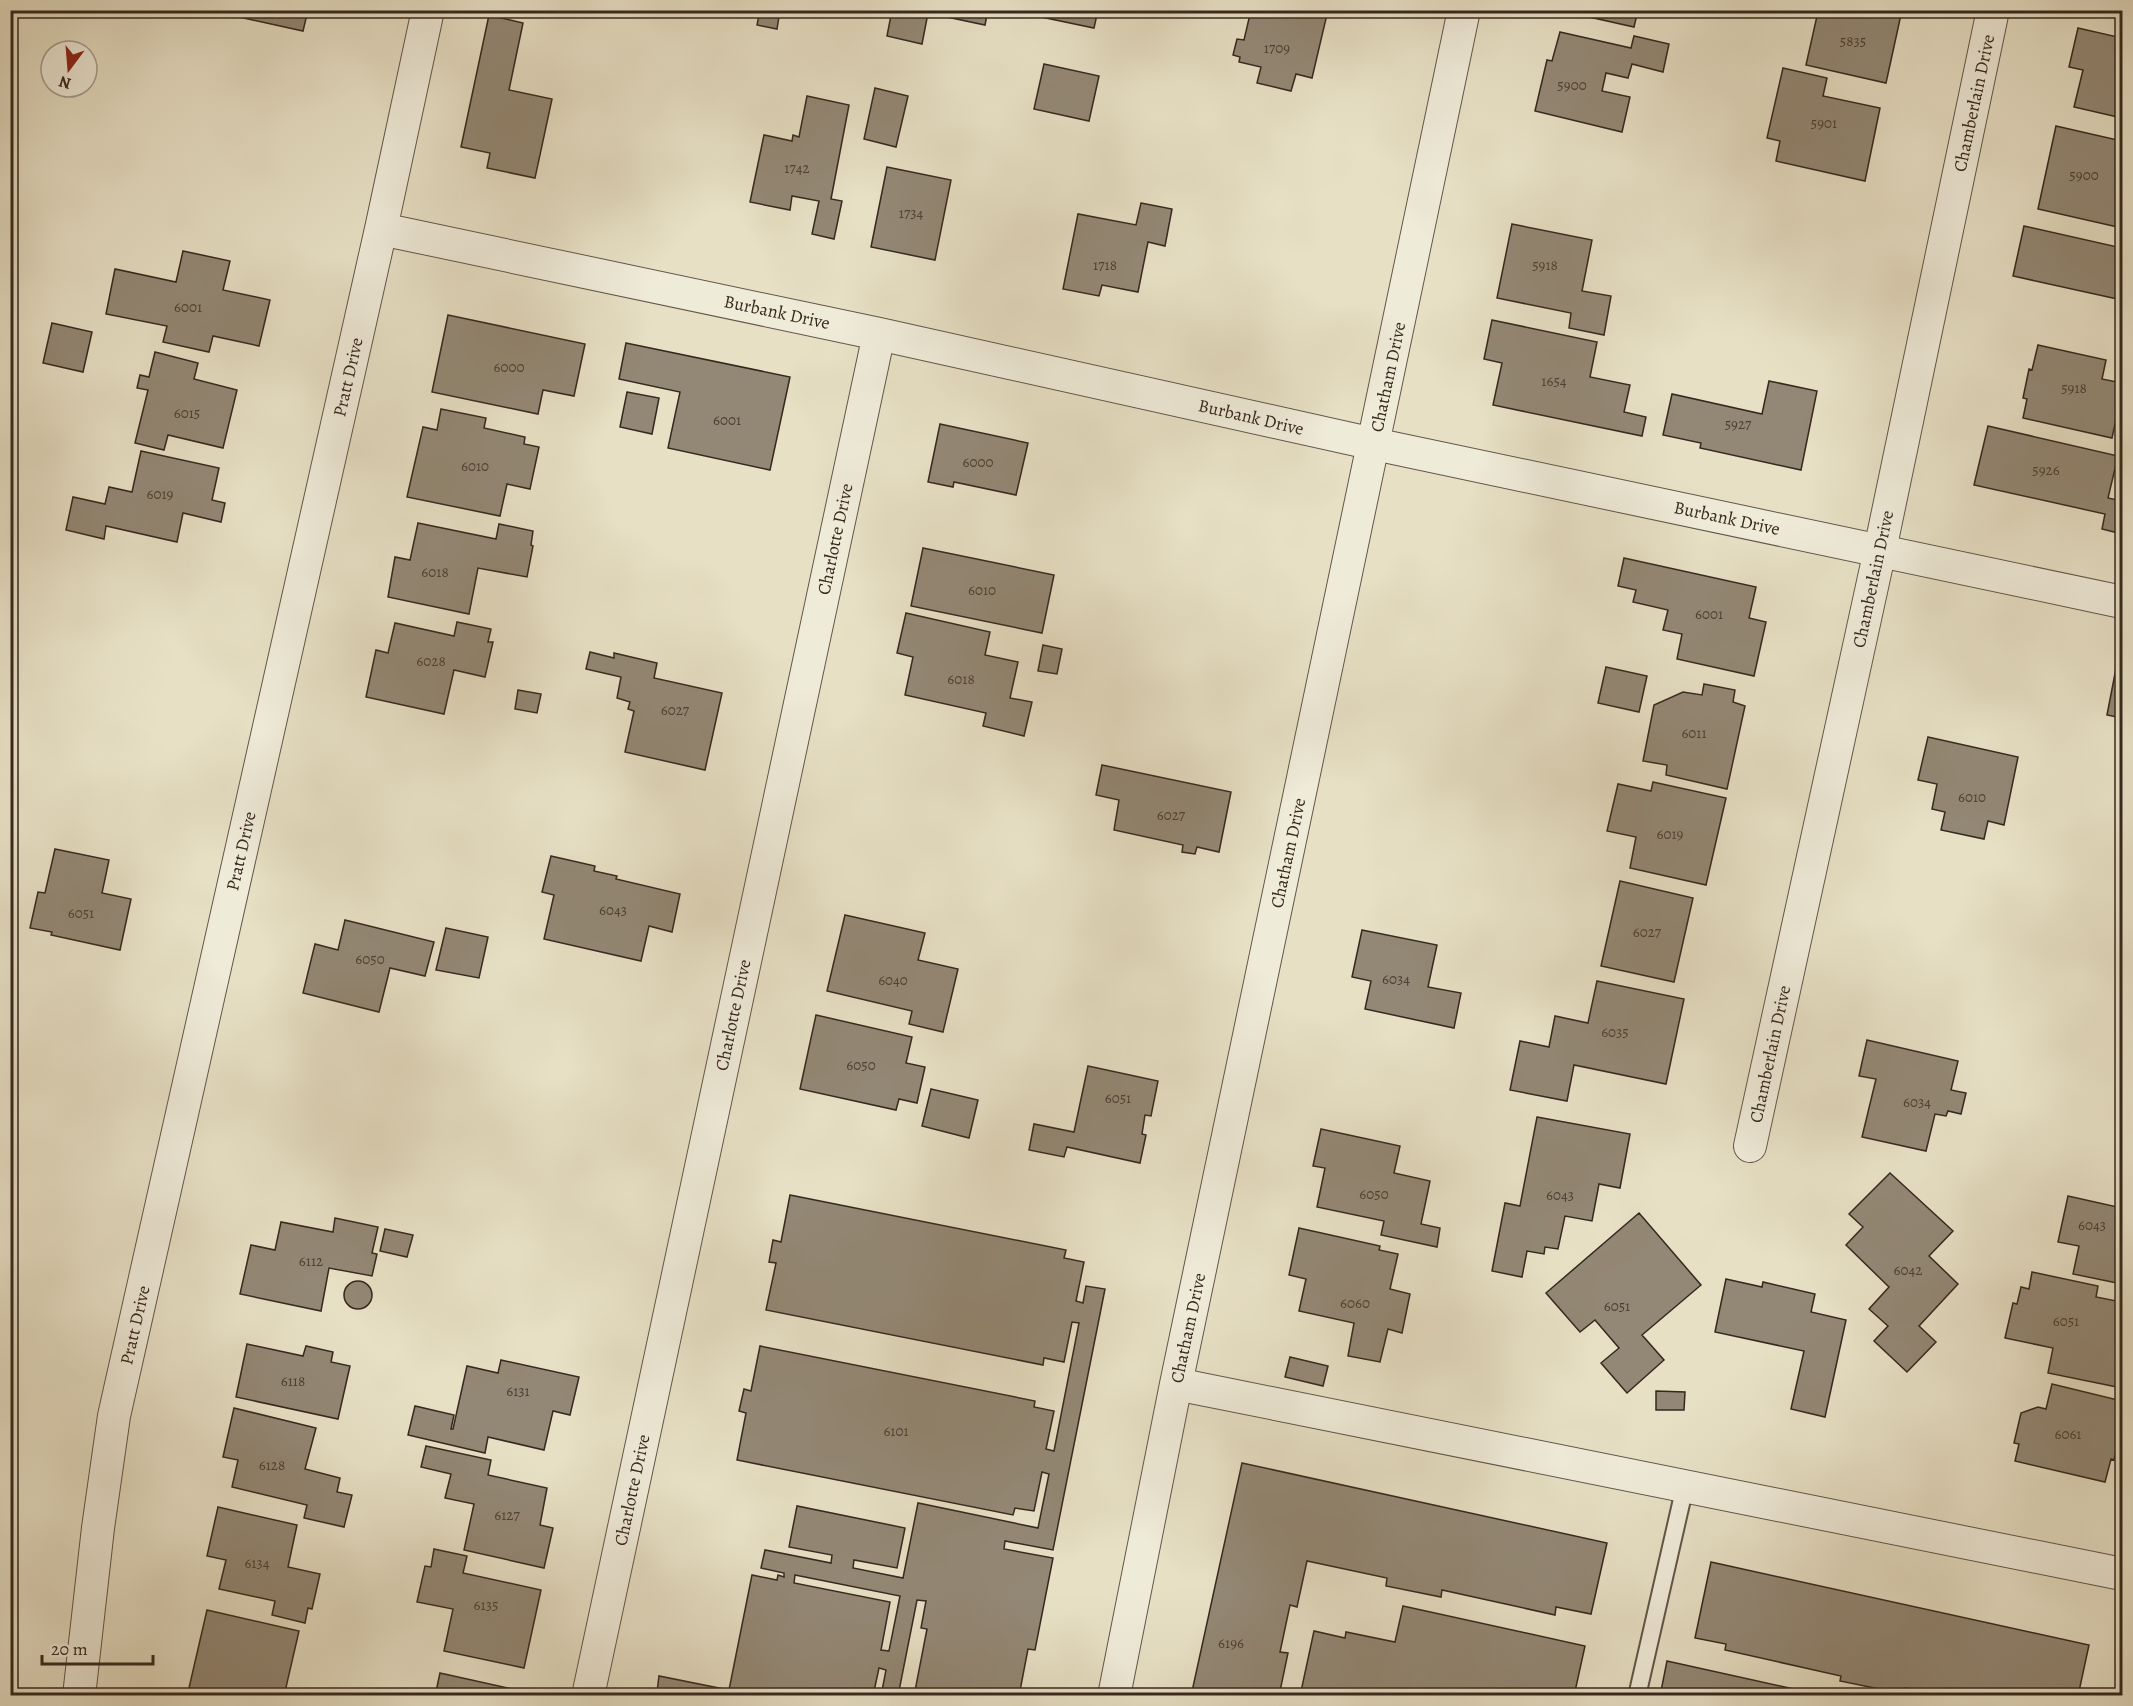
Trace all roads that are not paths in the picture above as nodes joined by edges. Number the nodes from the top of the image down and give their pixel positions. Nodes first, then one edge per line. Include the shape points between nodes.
1 (428, 10) edge
2 (1464, 10) edge
3 (1993, 10) edge
4 (381, 229) junction
5 (879, 334) junction
6 (1374, 444) junction
7 (1880, 550) junction
8 (2122, 602) edge
9 (1750, 1146) dead end
10 (1176, 1383) junction
11 (1685, 1486) junction
12 (2122, 1574) edge
13 (79, 1695) edge
14 (588, 1695) edge
15 (1114, 1695) edge
16 (1637, 1695) edge

1 - 4 street, Pratt Drive
2 - 6 street, Chatham Drive
3 - 7 street, Chamberlain Drive
4 - 5 street, Burbank Drive
4 - 13 street, Pratt Drive via 114,1416
5 - 6 street, Burbank Drive
5 - 14 street, Charlotte Drive
6 - 7 street, Burbank Drive
6 - 10 street, Chatham Drive
7 - 8 street, Burbank Drive
7 - 9 street, Chamberlain Drive
10 - 11 street
10 - 15 street, Chatham Drive
11 - 12 street
11 - 16 lane

